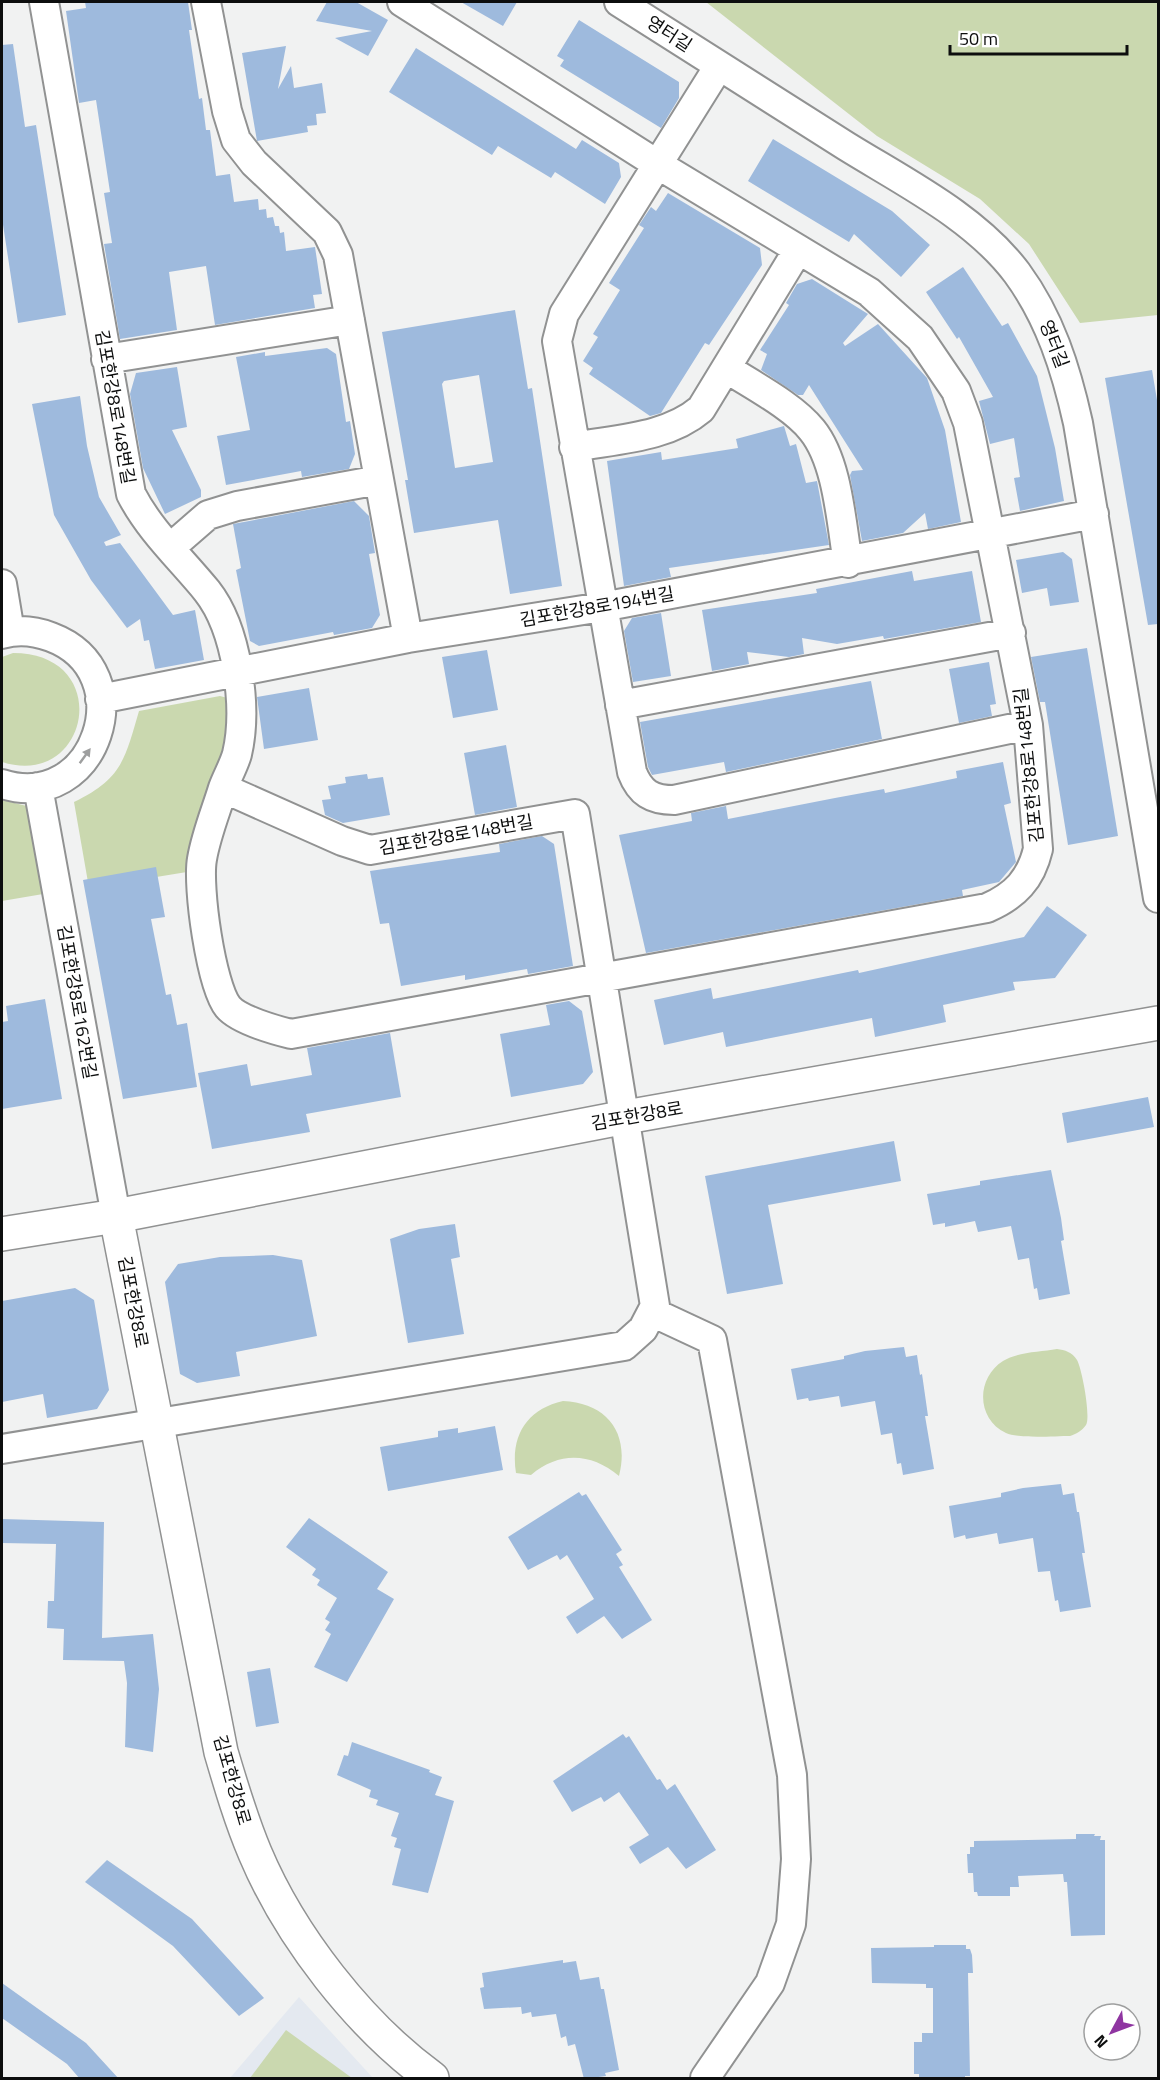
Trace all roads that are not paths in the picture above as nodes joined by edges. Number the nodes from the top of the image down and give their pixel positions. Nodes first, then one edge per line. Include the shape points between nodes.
1 (44, 2) edge
2 (206, 2) edge
3 (402, 2) edge
4 (619, 2) edge
5 (719, 66) junction
6 (657, 164) junction
7 (798, 250) junction
8 (350, 320) junction
9 (106, 359) junction
10 (726, 368) junction
11 (574, 447) junction
12 (380, 480) junction
13 (1094, 514) junction
14 (991, 533) junction
15 (171, 548) junction
16 (848, 562) junction
17 (2, 584) edge
18 (602, 607) junction
19 (6, 633) edge
20 (1011, 633) junction
21 (408, 638) junction
22 (237, 670) junction
23 (100, 699) junction
24 (620, 705) junction
25 (1028, 725) junction
26 (2, 784) edge
27 (38, 787) junction
28 (223, 788) junction
29 (1158, 898) edge
30 (602, 976) junction
31 (1158, 1023) edge
32 (626, 1117) junction
33 (116, 1216) junction
34 (2, 1234) edge
35 (652, 1312) junction
36 (156, 1423) junction
37 (2, 1449) edge
38 (432, 2079) edge
39 (705, 2079) edge

1 - 9 street, 김포한강8로148번길
2 - 8 street via 236,140 254,163 327,232 338,255
3 - 6 street, 김포한강8로148번길
4 - 5 street, 영터길
5 - 6 street
5 - 13 street, 영터길 via 979,233 1015,271 1039,306 1068,379
6 - 7 street, 김포한강8로148번길
6 - 11 street via 558,327
7 - 10 street
7 - 14 street, 김포한강8로148번길 via 888,307 939,363 956,391 968,423
8 - 9 street
8 - 12 street
9 - 15 street, 김포한강8로148번길 via 131,494 143,518
10 - 11 street via 701,409 689,419 667,430
10 - 16 street via 795,414 821,443 829,459
11 - 18 street
12 - 15 street via 237,506 208,515
12 - 21 street
13 - 14 street, 김포한강8로194번길
13 - 29 street, 영터길
14 - 16 street, 김포한강8로194번길
14 - 20 street, 김포한강8로148번길
15 - 22 street, 김포한강8로148번길 via 209,593 228,629
16 - 18 street, 김포한강8로194번길
17 - 19 street
18 - 21 street, 김포한강8로194번길
18 - 24 street
19 - 23 street via 37,631 63,641 84,659 98,682
20 - 24 street
20 - 25 street, 김포한강8로148번길
21 - 22 street, 김포한강8로194번길
22 - 23 street, 김포한강8로194번길
22 - 28 street, 김포한강8로148번길 via 241,722 237,755
27 -> 23 street via 63,778 84,760 98,736
24 - 25 street via 637,784 647,795 660,800
25 - 30 street, 김포한강8로148번길 via 1038,849 1033,868 1006,900 987,908
26 - 27 street via 13,788
27 - 33 street, 김포한강8로162번길
28 - 30 street, 김포한강8로148번길 via 370,850 575,814
28 - 30 street via 202,861 203,909 218,990 229,1009 249,1019 291,1034
30 - 32 street, 김포한강8로148번길
31 - 32 street, 김포한강8로
32 - 33 street, 김포한강8로
32 - 35 street, 김포한강8로148번길 via 655,1306
33 - 34 street, 김포한강8로
33 - 36 street, 김포한강8로
35 - 36 street via 643,1329 624,1346
35 - 39 street via 712,1340 792,1775 796,1859 791,1924 770,1983
36 - 37 street
36 - 38 street, 김포한강8로 via 221,1752 255,1854 283,1907 325,1970 377,2031

